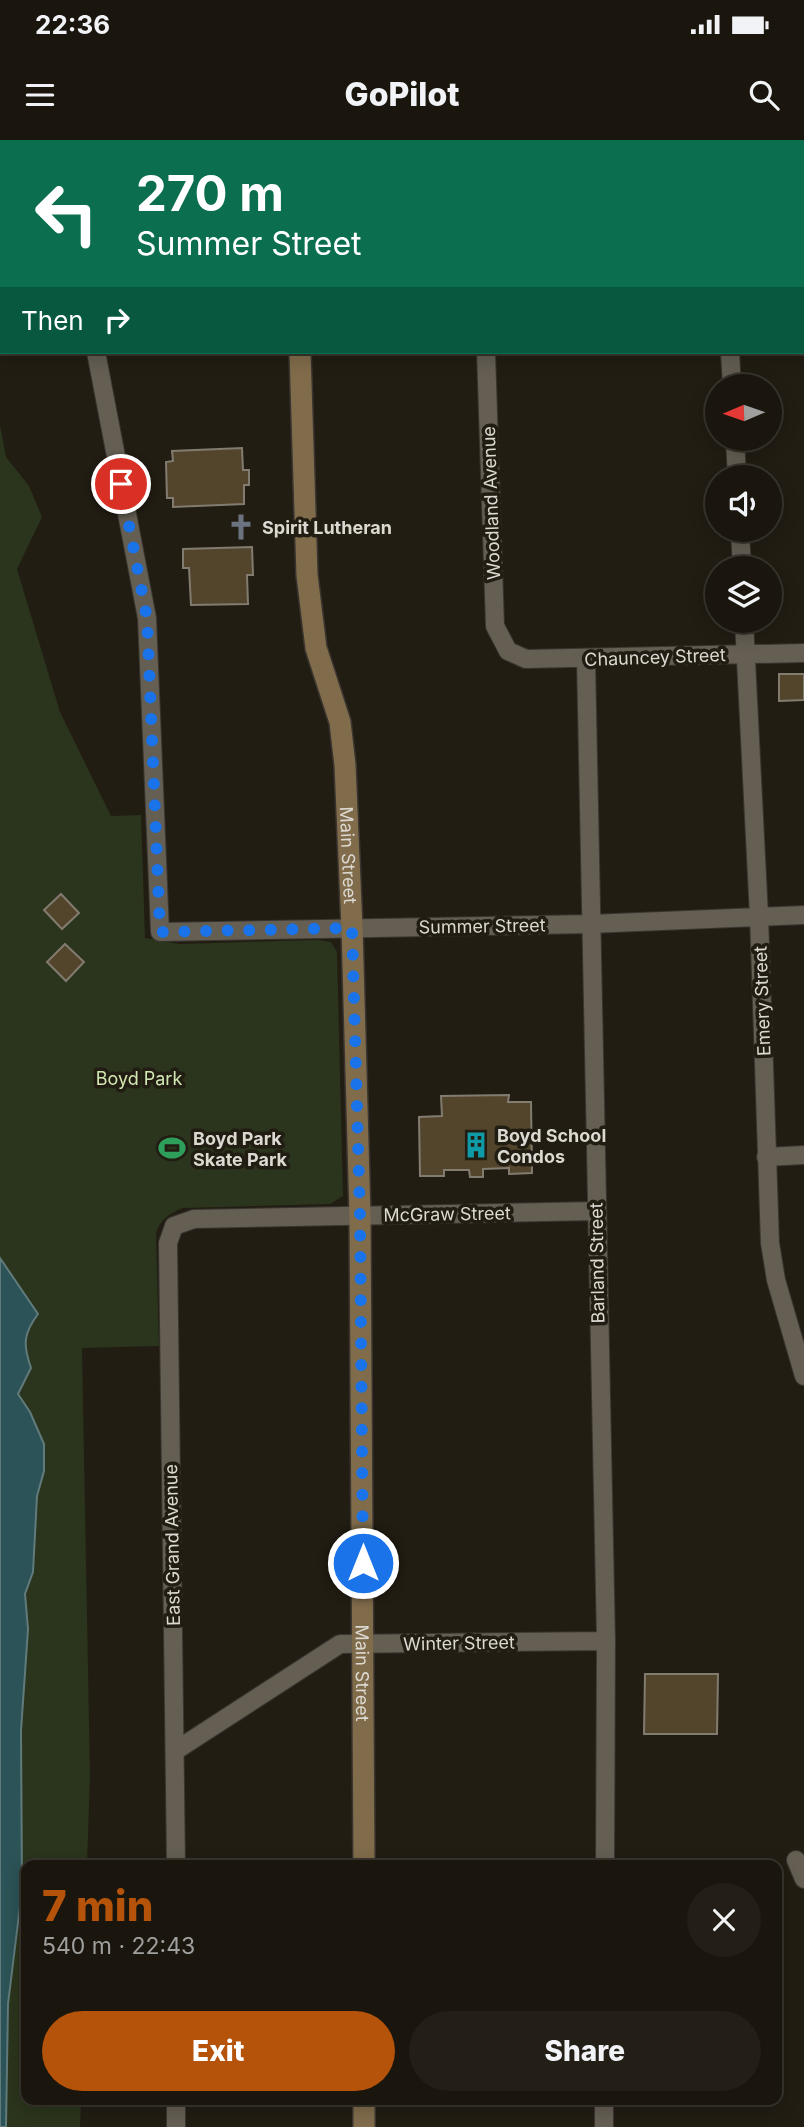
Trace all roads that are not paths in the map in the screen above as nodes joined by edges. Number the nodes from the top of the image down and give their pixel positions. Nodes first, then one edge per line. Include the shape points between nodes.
1 (96, 354) edge
2 (300, 354) edge
3 (486, 354) edge
4 (730, 354) edge
5 (731, 374) edge
6 (745, 633) edge
7 (508, 651) joint
8 (804, 653) edge
9 (746, 655) junction
10 (586, 660) junction
11 (804, 915) edge
12 (759, 916) junction
13 (590, 924) junction
14 (352, 928) junction
15 (804, 1155) edge
16 (766, 1157) junction
17 (596, 1211) junction
18 (360, 1215) junction
19 (173, 1226) joint
20 (804, 1376) edge
21 (606, 1641) junction
22 (364, 1644) junction
23 (175, 1751) junction
24 (176, 1860) edge
25 (364, 1860) edge
26 (605, 1860) edge
27 (796, 1860) dead end
28 (804, 1879) edge
29 (176, 2105) edge
30 (364, 2105) edge
31 (604, 2105) edge
32 (176, 2127) edge
33 (364, 2127) edge
34 (604, 2127) edge

1 - 14 street, Summer Street via 147,618 160,932
2 - 14 street, Main Street via 307,575 316,648 340,722
3 - 7 street, Woodland Avenue via 495,626
4 - 5 street
6 - 9 street, Emery Street
7 - 10 street, Chauncey Street via 526,659
8 - 9 street, Chauncey Street
9 - 10 street, Chauncey Street
9 - 12 street, Emery Street
10 - 13 street, Barland Street
11 - 12 street, Summer Street
12 - 13 street, Summer Street
12 - 16 street, Emery Street
13 - 14 street, Summer Street
13 - 17 street, Barland Street
14 - 18 street, Main Street
15 - 16 street
16 - 20 street, Emery Street via 776,1280
17 - 18 street, McGraw Street
17 - 21 street, Barland Street
18 - 19 street, McGraw Street via 187,1220
18 - 22 street, Main Street
19 - 23 street, East Grand Avenue via 168,1243
21 - 22 street, Winter Street
21 - 26 street, Barland Street
22 - 23 street, Winter Street via 340,1644
22 - 25 street, Main Street
23 - 24 street, East Grand Avenue
27 - 28 street
29 - 32 street
30 - 33 street
31 - 34 street

